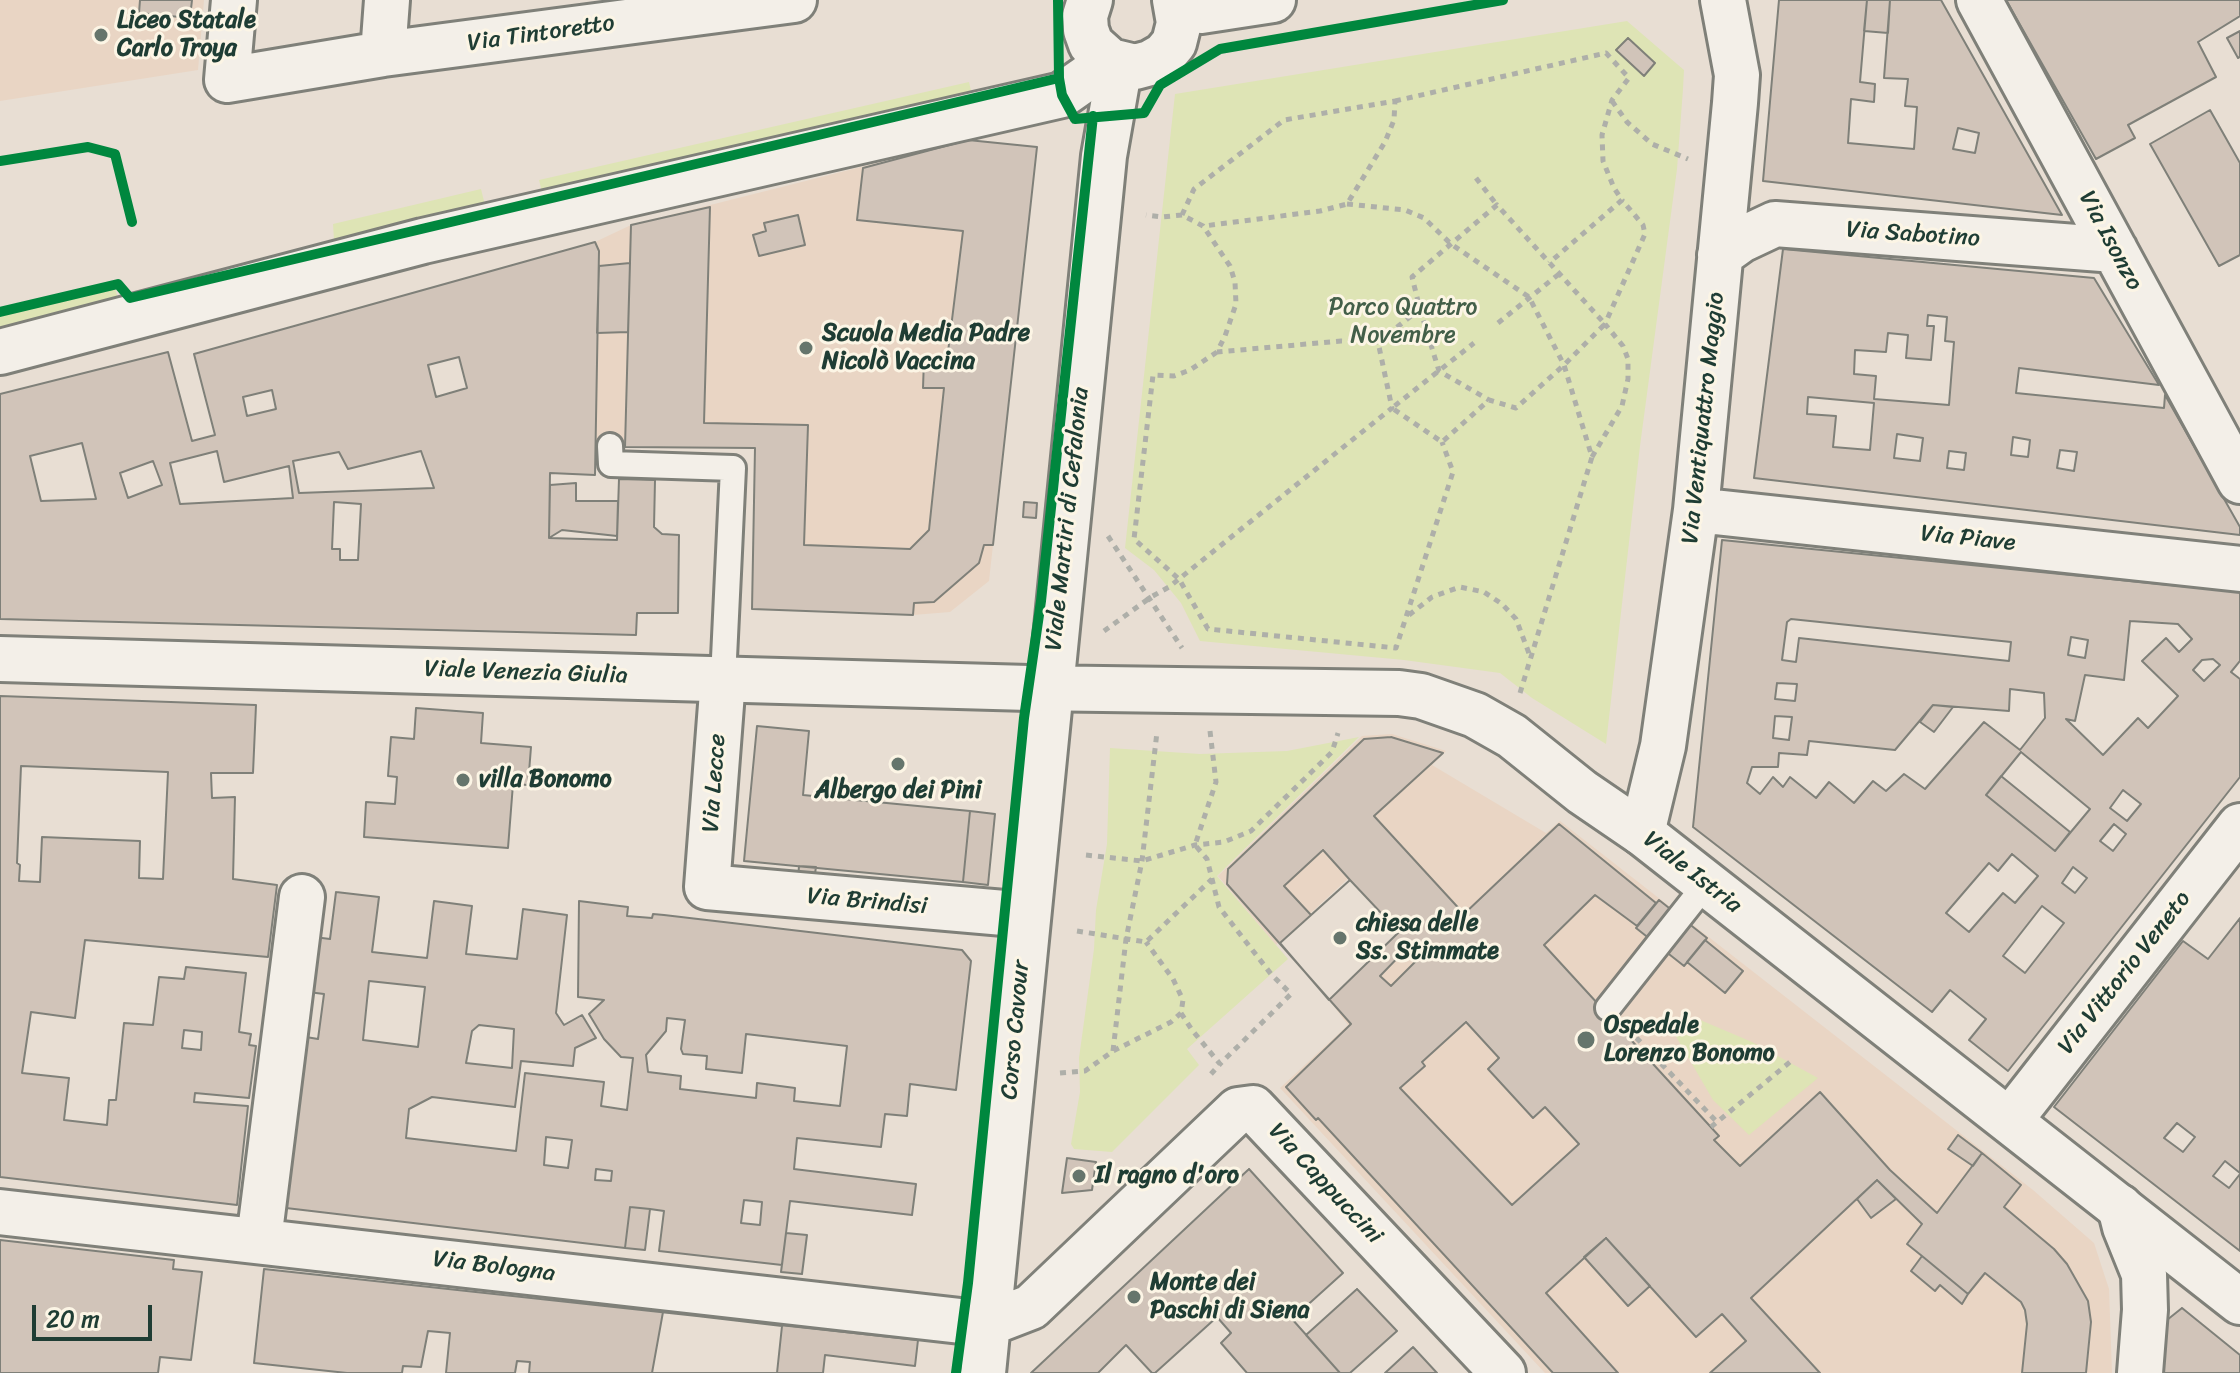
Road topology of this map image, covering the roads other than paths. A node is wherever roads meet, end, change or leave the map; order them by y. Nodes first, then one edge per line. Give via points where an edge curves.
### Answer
1 (234, 0) edge
2 (387, 0) edge
3 (794, 0) edge
4 (1090, 0) edge
5 (1273, 0) edge
6 (1723, 0) edge
7 (1979, 0) edge
8 (1182, 9) edge
9 (569, 15) edge
10 (383, 54) junction
11 (1110, 60) junction
12 (2115, 250) junction
13 (1720, 255) junction
14 (0, 352) edge
15 (610, 446) dead end
16 (2240, 481) edge
17 (1696, 510) junction
18 (2240, 569) edge
19 (0, 659) edge
20 (723, 679) junction
21 (1051, 688) junction
22 (2240, 826) edge
23 (1642, 833) junction
24 (707, 887) joint
25 (1701, 890) junction
26 (302, 897) dead end
27 (1027, 915) junction
28 (1608, 1008) road end
29 (2010, 1120) junction
30 (0, 1212) edge
31 (2122, 1217) junction
32 (259, 1240) junction
33 (2240, 1302) edge
34 (2240, 1320) edge
35 (987, 1324) junction
36 (983, 1373) edge
37 (1503, 1373) edge
38 (2140, 1373) edge

1 - 10 street, Via Tintoretto via 227,80
2 - 10 street
3 - 9 street, Via Tintoretto
4 - 11 street via 1086,30 1091,44
5 - 8 street
6 - 13 street, Via Ventiquattro Maggio via 1737,75
7 - 12 street, Via Isonzo
8 - 11 street via 1174,43 1164,55 1135,67
9 - 10 street, Via Tintoretto
11 - 14 street via 1062,95 423,241
11 - 21 street, Viale Martiri di Cefalonia
12 - 13 street, Via Sabotino via 1775,224
12 - 16 street, Via Isonzo
13 - 17 street, Via Ventiquattro Maggio
15 - 20 lane via 611,464 733,468
17 - 18 street, Via Piave
17 - 23 street, Via Ventiquattro Maggio via 1663,746
19 - 20 street, Viale Venezia Giulia
20 - 21 street, Viale Venezia Giulia
20 - 24 street, Via Lecce
21 - 23 street, Viale Istria via 1421,696 1503,731
21 - 27 street, Corso Cavour
22 - 29 street, Via Vittorio Veneto
23 - 25 street, Viale Istria
24 - 27 street, Via Brindisi
25 - 28 lane
25 - 29 street, Viale Istria
25 - 31 lane, Viale Istria
26 - 32 street
27 - 35 street, Corso Cavour
29 - 31 street, Viale Istria
30 - 32 street, Via Bologna
31 - 33 street, Viale Istria
31 - 34 lane, Viale Istria
31 - 38 street via 2144,1274
32 - 35 street, Via Bologna
35 - 36 street, Corso Cavour
35 - 37 street, Via Cappuccini via 1031,1307 1238,1110 1253,1108

